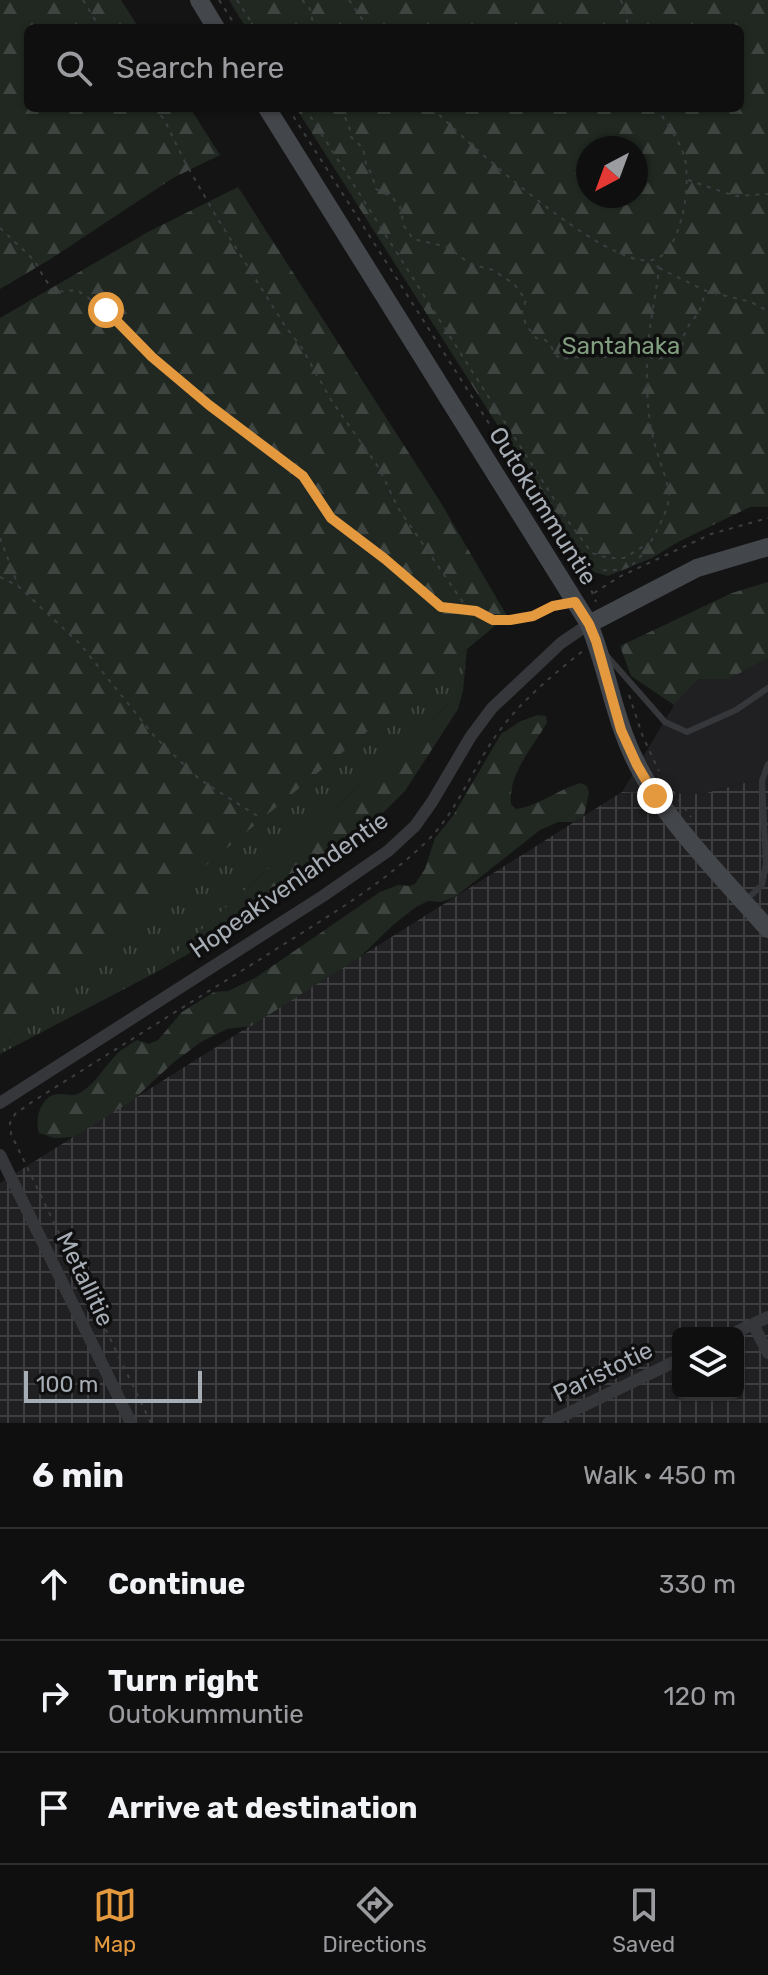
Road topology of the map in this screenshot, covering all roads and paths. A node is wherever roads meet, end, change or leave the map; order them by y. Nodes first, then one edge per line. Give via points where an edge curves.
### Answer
1 (83, 0) edge
2 (199, 0) edge
3 (219, 0) edge
4 (237, 0) edge
5 (302, 0) edge
6 (349, 0) edge
7 (621, 0) edge
8 (98, 24) edge
9 (214, 24) edge
10 (234, 24) edge
11 (252, 24) edge
12 (313, 24) edge
13 (365, 24) edge
14 (628, 24) edge
15 (158, 112) edge
16 (269, 112) edge
17 (291, 112) edge
18 (308, 112) edge
19 (343, 112) edge
20 (436, 112) edge
21 (659, 112) edge
22 (685, 179) junction
23 (768, 194) edge
24 (0, 228) edge
25 (651, 260) junction
26 (659, 268) junction
27 (706, 291) junction
28 (768, 311) edge
29 (647, 356) junction
30 (768, 518) edge
31 (0, 538) edge
32 (649, 543) junction
33 (768, 547) edge
34 (603, 570) dead end
35 (0, 577) edge
36 (18, 586) junction
37 (593, 594) junction
38 (575, 602) junction
39 (468, 610) junction
40 (595, 627) junction
41 (621, 673) junction
42 (768, 688) edge
43 (768, 764) edge
44 (259, 817) dead end
45 (698, 826) dead end
46 (744, 902) junction
47 (768, 929) edge
48 (0, 1103) edge
49 (0, 1155) edge
50 (768, 1317) edge
51 (753, 1324) junction
52 (744, 1328) edge
53 (768, 1353) edge
54 (672, 1363) edge
55 (131, 1423) edge
56 (151, 1423) edge
57 (548, 1423) edge

1 - 8 path
2 - 9 street
3 - 10 path
4 - 11 path
5 - 12 path
6 - 13 path
7 - 14 path
15 - 39 path via 216,216 379,468 398,508
16 - 38 street, Outokummuntie
17 - 37 path
18 - 32 path via 592,553 624,558
19 - 29 path via 351,137 363,148 376,189 400,207 413,239 448,247 470,264 493,270 514,284 526,300 526,325 561,359 590,352 603,358 619,349
20 - 25 path via 558,215 606,246
21 - 22 path via 685,157
22 - 23 path via 735,196
22 - 25 path via 677,234 667,253
24 - 39 path via 35,261 54,292 77,290 106,310 152,357 303,476 331,518 441,607
25 - 26 path
26 - 27 path
26 - 29 path
27 - 28 path
27 - 29 path via 677,356
29 - 32 path via 653,437 669,495
30 - 37 path via 711,534
31 - 36 path
32 - 34 path via 634,564
33 - 40 street, Hopeakivenlahdentie via 697,568
35 - 36 path
36 - 44 path via 80,644 155,737 199,779
37 - 40 path
38 - 39 path via 510,620
38 - 40 street, Outokummuntie
40 - 41 lane
40 - 46 street, Outokummuntie via 621,730 637,765 655,796
40 - 48 street, Hopeakivenlahdentie via 561,643 492,708 415,826 388,851
40 - 56 path via 509,719 450,815 399,866 15,1114 11,1134
41 - 42 lane via 665,722 687,732 736,710
41 - 45 path via 661,775
43 - 46 lane via 762,781 766,864 762,885
46 - 47 street, Outokummuntie
49 - 55 street, Metallitie
50 - 51 street
51 - 52 street
51 - 53 street
54 - 57 street, Paristotie

